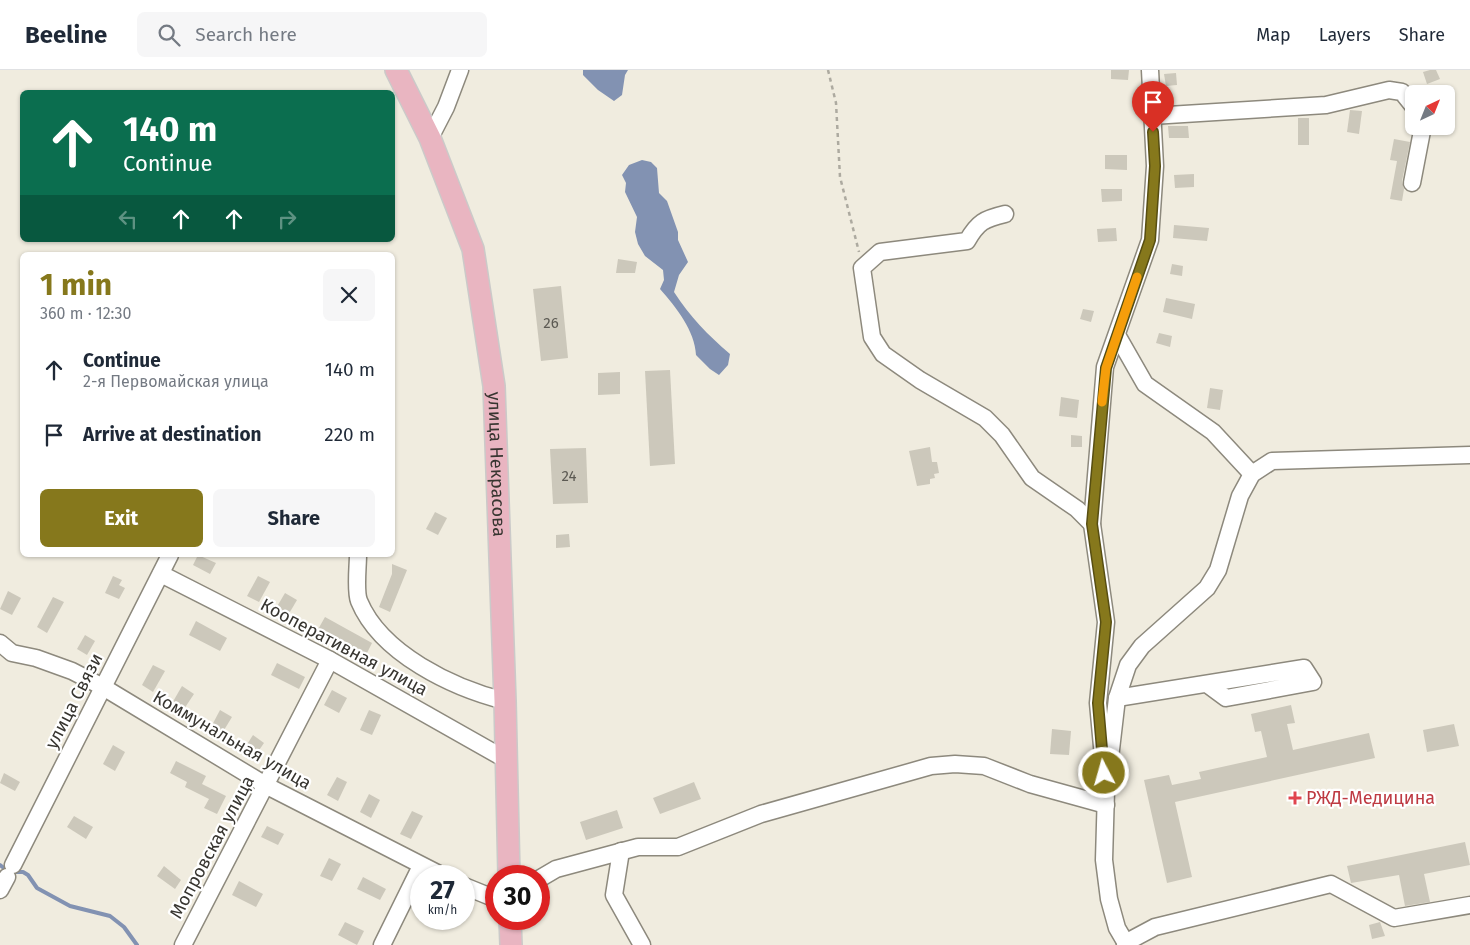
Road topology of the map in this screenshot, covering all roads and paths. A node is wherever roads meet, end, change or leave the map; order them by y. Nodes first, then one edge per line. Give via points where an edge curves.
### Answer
1 (396, 70) edge
2 (460, 70) edge
3 (828, 70) edge
4 (1150, 70) edge
5 (1405, 96) edge
6 (1152, 116) junction
7 (1421, 135) edge
8 (430, 138) junction
9 (1412, 184) dead end
10 (1005, 214) dead end
11 (862, 268) junction
12 (1117, 335) junction
13 (1470, 455) edge
14 (1252, 474) junction
15 (1092, 524) junction
16 (169, 557) edge
17 (358, 557) edge
18 (161, 574) junction
19 (0, 644) edge
20 (330, 660) junction
21 (1207, 684) junction
22 (103, 687) junction
23 (1117, 698) junction
24 (505, 701) junction
25 (505, 759) junction
26 (267, 786) junction
27 (1106, 798) junction
28 (622, 851) junction
29 (419, 865) edge
30 (508, 865) edge
31 (550, 873) edge
32 (7, 877) edge
33 (410, 888) edge
34 (1470, 905) edge
35 (510, 930) edge
36 (1126, 944) edge
37 (183, 945) edge
38 (382, 945) edge
39 (511, 945) edge
40 (642, 945) edge

1 - 8 main road, улица Некрасова
2 - 8 street
3 - 11 path via 836,103 840,177 857,236
4 - 6 street
5 - 6 street via 1390,90 1326,105
6 - 12 street via 1155,166 1150,240
7 - 9 street
8 - 24 main road, улица Некрасова via 472,249 494,386
10 - 11 street via 986,218 973,229 966,241 880,252
11 - 15 street via 872,337 883,354 985,418 1032,478 1077,508
12 - 14 street via 1145,384 1213,432
12 - 15 street via 1106,368
13 - 14 street via 1272,461
14 - 23 street via 1240,496 1218,570 1207,588 1142,646 1128,666
15 - 27 street via 1106,622 1098,703
16 - 18 street, улица Связи
17 - 24 street via 358,599 378,630 406,656 443,679
18 - 20 street, Кооперативная улица
18 - 22 street, улица Связи
19 - 22 street, Коммунальная улица via 12,652 72,671
20 - 25 street, Кооперативная улица
20 - 26 street, Мопровская улица
21 - 21 street via 1304,668 1313,682 1226,698
21 - 23 street
22 - 26 street, Коммунальная улица
22 - 32 street, улица Связи
23 - 27 street
24 - 25 main road, улица Некрасова
25 - 30 main road, улица Некрасова
26 - 29 street, Коммунальная улица
26 - 37 street, Мопровская улица
27 - 28 street via 1030,784 984,766 931,766 761,814 678,847 638,846
27 - 36 street via 1104,860 1109,899 1117,928
28 - 31 street
28 - 40 street via 614,895
33 - 38 street
34 - 36 street via 1394,918 1331,884 1155,927
35 - 39 main road

